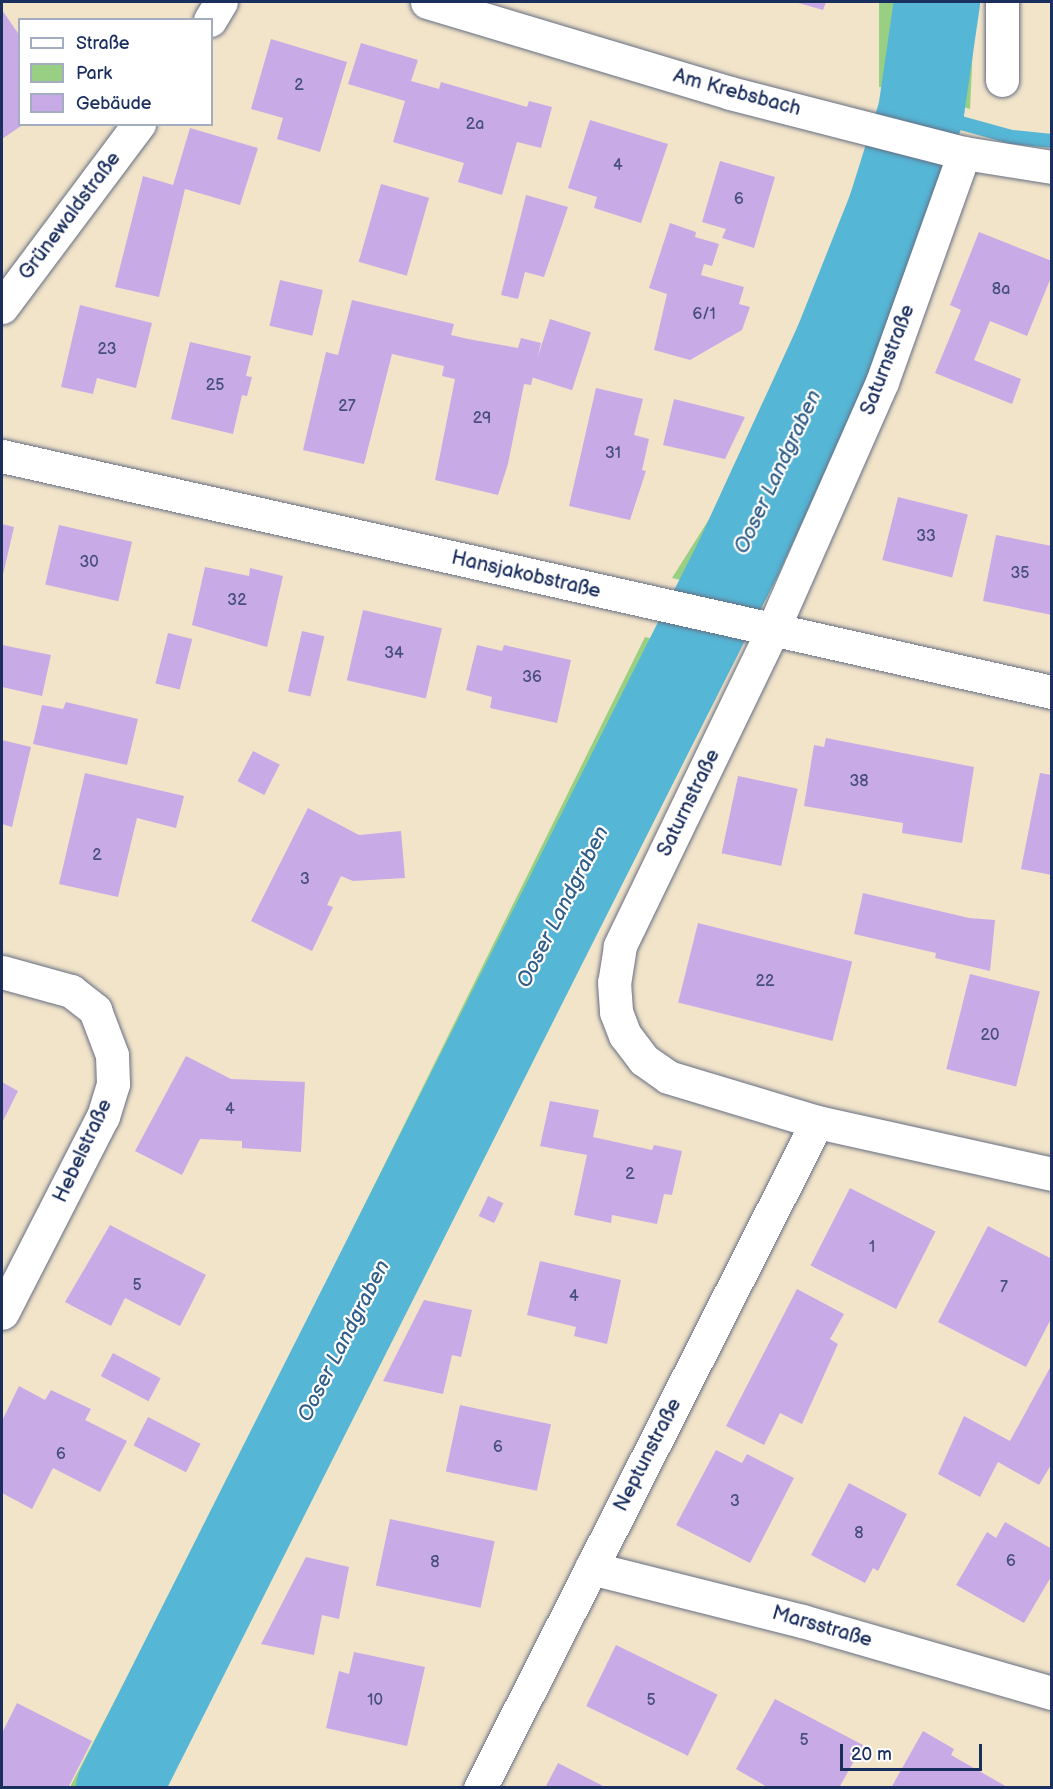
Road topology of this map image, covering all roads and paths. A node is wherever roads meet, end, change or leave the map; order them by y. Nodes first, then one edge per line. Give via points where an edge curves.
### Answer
1 (221, 2) edge
2 (427, 2) edge
3 (1002, 2) edge
4 (211, 18) edge
5 (1002, 80) dead end
6 (138, 126) edge
7 (964, 153) junction
8 (1052, 167) edge
9 (2, 307) edge
10 (2, 456) edge
11 (762, 628) junction
12 (1052, 692) edge
13 (2, 972) edge
14 (817, 1122) junction
15 (1052, 1174) edge
16 (2, 1313) edge
17 (591, 1568) junction
18 (1052, 1693) edge
19 (480, 1788) edge

1 - 4 street
2 - 7 street, Am Krebsbach via 730,93
3 - 5 street
6 - 9 street, Grünewaldstraße
7 - 8 street, Am Krebsbach
7 - 11 street, Saturnstraße via 882,382
10 - 11 street, Hansjakobstraße
11 - 12 street, Hansjakobstraße
11 - 14 street, Saturnstraße via 620,946 614,982 616,1012 644,1060 668,1077
13 - 16 street, Hebelstraße via 71,991 95,1010 112,1055 113,1084 103,1116
14 - 15 street, Saturnstraße
14 - 17 street, Neptunstraße
17 - 18 street, Marsstraße via 802,1621
17 - 19 street, Neptunstraße

